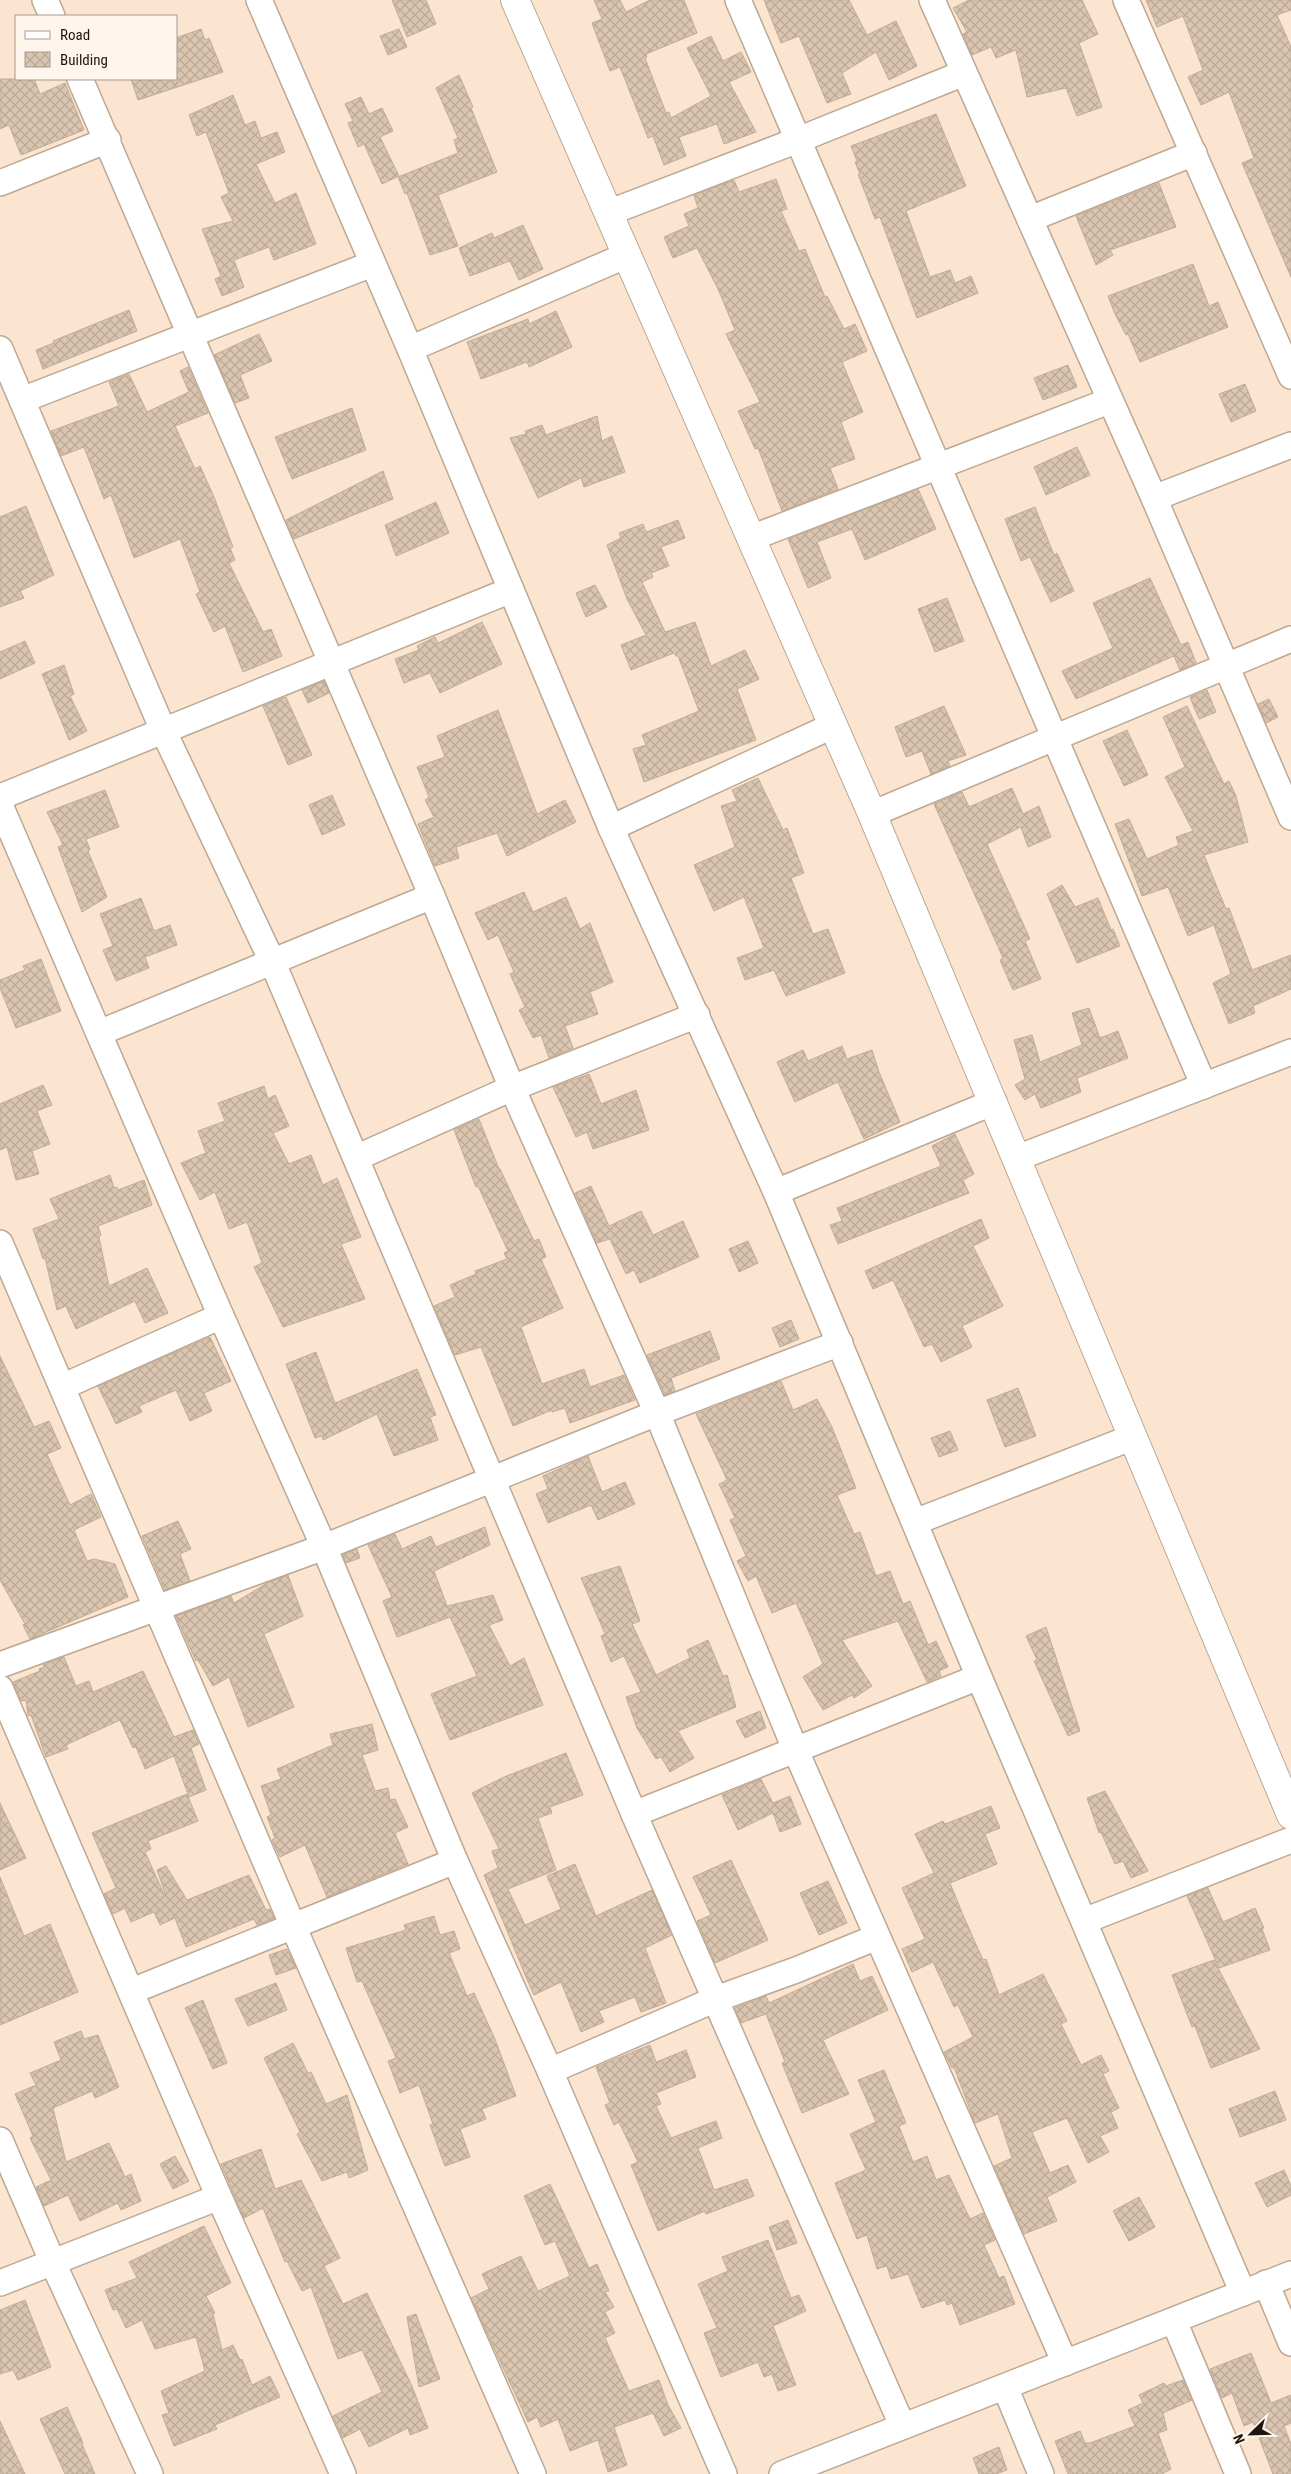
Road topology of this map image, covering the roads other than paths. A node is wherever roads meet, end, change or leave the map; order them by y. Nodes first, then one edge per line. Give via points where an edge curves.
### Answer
1 (45, 0) edge
2 (259, 0) edge
3 (515, 0) edge
4 (738, 0) edge
5 (932, 0) edge
6 (1134, 2) edge
7 (52, 15) edge
8 (964, 73) junction
9 (80, 80) edge
10 (108, 140) junction
11 (798, 140) junction
12 (1194, 153) junction
13 (0, 183) edge
14 (608, 213) junction
15 (1030, 219) junction
16 (627, 255) junction
17 (372, 264) junction
18 (190, 336) junction
19 (0, 349) edge
20 (410, 349) junction
21 (1291, 376) edge
22 (22, 400) junction
23 (1109, 402) junction
24 (1291, 445) edge
25 (939, 467) junction
26 (1154, 498) junction
27 (751, 538) junction
28 (511, 590) junction
29 (1291, 639) edge
30 (331, 661) junction
31 (1225, 666) junction
32 (832, 726) junction
33 (163, 730) junction
34 (1053, 737) junction
35 (0, 797) edge
36 (0, 805) edge
37 (872, 814) junction
38 (1291, 817) edge
39 (611, 828) junction
40 (432, 896) junction
41 (272, 961) junction
42 (698, 1015) junction
43 (99, 1033) junction
44 (1291, 1052) edge
45 (1204, 1086) junction
46 (512, 1088) junction
47 (994, 1102) junction
48 (356, 1158) junction
49 (1017, 1158) junction
50 (776, 1192) junction
51 (0, 1243) edge
52 (221, 1316) junction
53 (840, 1343) junction
54 (62, 1387) junction
55 (658, 1412) junction
56 (1133, 1437) junction
57 (493, 1479) junction
58 (915, 1522) junction
59 (324, 1547) junction
60 (158, 1608) junction
61 (0, 1665) edge
62 (979, 1677) junction
63 (0, 1688) edge
64 (795, 1749) junction
65 (634, 1814) junction
66 (1291, 1815) edge
67 (1291, 1840) edge
68 (455, 1861) junction
69 (1084, 1921) junction
70 (292, 1926) junction
71 (877, 1937) junction
72 (132, 1991) junction
73 (716, 1999) junction
74 (550, 2071) junction
75 (0, 2140) edge
76 (219, 2197) junction
77 (53, 2263) junction
78 (1291, 2274) edge
79 (0, 2283) edge
80 (1266, 2283) junction
81 (1243, 2293) junction
82 (1174, 2321) junction
83 (1291, 2342) edge
84 (1065, 2363) junction
85 (1005, 2387) junction
86 (902, 2425) junction
87 (831, 2465) edge
88 (150, 2474) edge
89 (343, 2474) edge
90 (533, 2474) edge
91 (724, 2474) edge
92 (782, 2474) edge
93 (1041, 2474) edge
94 (1238, 2474) edge

1 - 7 street
2 - 17 street
3 - 14 street
4 - 11 street
5 - 8 street
6 - 12 street
8 - 11 street
8 - 15 street
9 - 10 street
10 - 13 street
10 - 18 street
11 - 14 street
11 - 25 street
12 - 15 street
12 - 21 street
14 - 16 street
15 - 23 street
16 - 20 street
16 - 27 street
17 - 18 street
17 - 20 street
18 - 22 street
18 - 30 street
19 - 22 street
20 - 28 street
22 - 33 street
23 - 25 street
23 - 26 street
24 - 26 street
25 - 27 street
25 - 34 street
26 - 31 street
27 - 32 street
28 - 30 street
28 - 39 street
29 - 31 street
30 - 33 street
30 - 40 street
31 - 34 street
31 - 38 street
32 - 37 street
32 - 39 street
33 - 35 street
33 - 41 street
34 - 37 street
34 - 45 street
36 - 43 street
37 - 47 street
39 - 42 street
40 - 41 street
40 - 46 street
41 - 43 street
41 - 48 street
42 - 46 street
42 - 50 street
43 - 52 street
44 - 45 street
45 - 49 street
46 - 48 street
46 - 55 street
47 - 49 street
47 - 50 street
48 - 57 street
49 - 56 street
50 - 53 street
51 - 54 street
52 - 54 street
52 - 59 street
53 - 55 street
53 - 58 street
54 - 60 street
55 - 57 street
55 - 64 street
56 - 58 street
56 - 66 street
57 - 59 street
57 - 65 street
58 - 62 street
59 - 60 street
59 - 68 street
60 - 61 street
60 - 70 street
62 - 64 street
62 - 69 street
63 - 72 street
64 - 65 street
64 - 71 street
65 - 73 street
67 - 69 street
68 - 70 street
68 - 74 street
69 - 81 street
70 - 72 street
70 - 90 street
71 - 73 street
71 - 84 street
72 - 76 street
73 - 74 street
73 - 86 street
74 - 91 street
75 - 77 street
76 - 77 street
76 - 89 street
77 - 79 street
77 - 88 street
78 - 80 street
80 - 81 street
80 - 83 street
81 - 82 street
82 - 84 street
82 - 94 street
84 - 85 street
85 - 86 street
85 - 93 street
86 - 87 street
87 - 92 street

